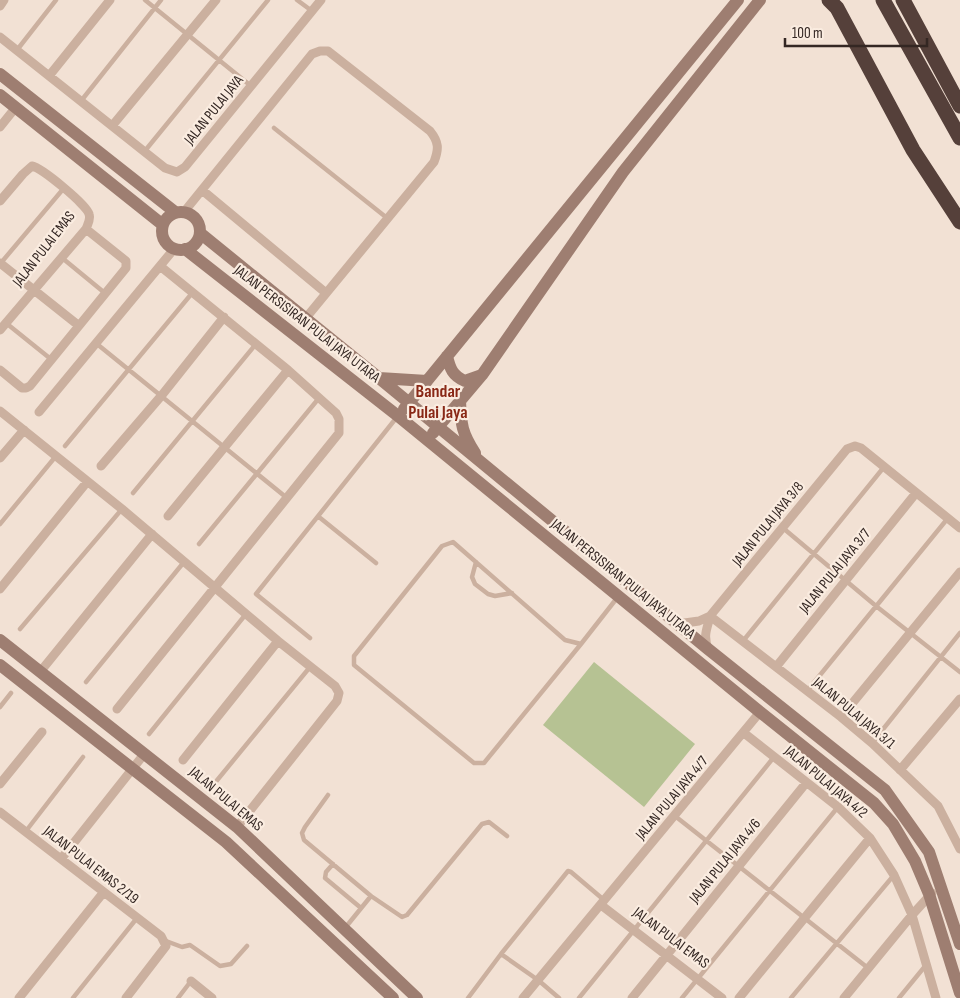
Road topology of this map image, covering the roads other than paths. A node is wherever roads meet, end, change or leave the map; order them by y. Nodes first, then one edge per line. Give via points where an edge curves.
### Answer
1 (4, 0) edge
2 (56, 0) edge
3 (110, 0) edge
4 (145, 0) edge
5 (161, 0) edge
6 (216, 0) edge
7 (268, 0) edge
8 (297, 0) edge
9 (321, 0) edge
10 (738, 0) edge
11 (760, 0) edge
12 (829, 0) edge
13 (883, 0) edge
14 (903, 0) edge
15 (0, 6) edge
16 (154, 8) junction
17 (312, 11) junction
18 (188, 34) junction
19 (0, 37) edge
20 (17, 50) junction
21 (219, 60) junction
22 (0, 74) edge
23 (49, 76) junction
24 (251, 86) junction
25 (0, 95) edge
26 (81, 101) junction
27 (960, 106) edge
28 (16, 107) junction
29 (112, 126) junction
30 (0, 127) edge
31 (274, 128) dead end
32 (960, 138) edge
33 (144, 152) junction
34 (64, 188) junction
35 (202, 190) junction
36 (0, 201) edge
37 (180, 212) junction
38 (387, 218) junction
39 (960, 222) edge
40 (163, 225) junction
41 (86, 228) junction
42 (200, 233) junction
43 (179, 249) junction
44 (61, 257) junction
45 (0, 264) edge
46 (160, 266) junction
47 (33, 290) junction
48 (193, 292) junction
49 (326, 293) junction
50 (106, 294) junction
51 (224, 317) junction
52 (305, 319) junction
53 (78, 325) junction
54 (3, 326) edge
55 (97, 344) junction
56 (256, 344) junction
57 (447, 356) junction
58 (52, 360) junction
59 (129, 369) junction
60 (0, 370) edge
61 (288, 370) junction
62 (482, 376) junction
63 (379, 378) junction
64 (427, 381) junction
65 (162, 395) junction
66 (319, 398) junction
67 (460, 401) junction
68 (409, 403) junction
69 (0, 411) edge
70 (39, 412) dead end
71 (398, 416) junction
72 (193, 421) junction
73 (438, 426) junction
74 (24, 430) junction
75 (426, 440) junction
76 (65, 446) dead end
77 (225, 446) junction
78 (56, 456) junction
79 (0, 458) edge
80 (482, 463) junction
81 (101, 466) dead end
82 (884, 467) junction
83 (257, 473) junction
84 (87, 482) junction
85 (133, 493) dead end
86 (916, 493) junction
87 (287, 498) junction
88 (122, 509) junction
89 (168, 516) dead end
90 (319, 517) junction
91 (948, 518) junction
92 (0, 524) edge
93 (783, 528) junction
94 (960, 528) edge
95 (152, 534) junction
96 (199, 544) dead end
97 (813, 553) junction
98 (184, 562) junction
99 (476, 562) junction
100 (376, 563) dead end
101 (960, 572) edge
102 (845, 580) junction
103 (215, 588) junction
104 (0, 589) edge
105 (512, 593) junction
106 (619, 597) junction
107 (876, 606) junction
108 (246, 614) junction
109 (710, 616) junction
110 (677, 624) junction
111 (20, 629) dead end
112 (911, 633) junction
113 (960, 633) edge
114 (310, 638) dead end
115 (0, 640) edge
116 (743, 641) junction
117 (278, 642) junction
118 (581, 644) junction
119 (708, 649) junction
120 (941, 657) junction
121 (0, 665) edge
122 (310, 667) junction
123 (776, 667) junction
124 (40, 672) junction
125 (960, 672) edge
126 (86, 682) dead end
127 (807, 691) junction
128 (11, 693) dead end
129 (960, 699) edge
130 (0, 707) edge
131 (117, 709) dead end
132 (760, 712) junction
133 (842, 717) junction
134 (42, 732) dead end
135 (744, 733) junction
136 (149, 734) dead end
137 (872, 743) junction
138 (145, 753) junction
139 (774, 756) junction
140 (83, 757) dead end
141 (182, 760) dead end
142 (132, 769) junction
143 (900, 770) junction
144 (806, 783) junction
145 (0, 784) edge
146 (214, 784) dead end
147 (328, 795) dead end
148 (838, 807) junction
149 (0, 812) edge
150 (675, 816) junction
151 (237, 827) junction
152 (26, 831) junction
153 (507, 836) dead end
154 (870, 838) junction
155 (706, 840) junction
156 (960, 849) edge
157 (61, 859) junction
158 (333, 864) junction
159 (740, 865) junction
160 (894, 875) junction
161 (941, 888) junction
162 (771, 890) junction
163 (103, 892) junction
164 (929, 894) junction
165 (372, 896) junction
166 (603, 902) junction
167 (361, 908) junction
168 (912, 915) junction
169 (137, 918) junction
170 (806, 918) junction
171 (344, 930) junction
172 (633, 930) junction
173 (164, 941) junction
174 (836, 943) junction
175 (960, 944) edge
176 (247, 946) dead end
177 (501, 954) junction
178 (666, 955) junction
179 (926, 965) junction
180 (869, 968) junction
181 (697, 978) junction
182 (538, 980) junction
183 (191, 981) joint
184 (960, 993) edge
185 (19, 998) edge
186 (73, 998) edge
187 (126, 998) edge
188 (178, 998) edge
189 (212, 998) edge
190 (393, 998) edge
191 (417, 998) edge
192 (468, 998) edge
193 (523, 998) edge
194 (559, 998) edge
195 (579, 998) edge
196 (632, 998) edge
197 (682, 998) edge
198 (722, 998) edge
199 (739, 998) edge
200 (791, 998) edge
201 (844, 998) edge
202 (899, 998) edge
203 (936, 998) edge

1 - 15 street
2 - 20 lane
3 - 23 street
4 - 16 lane
5 - 16 lane
6 - 18 street
7 - 21 lane
8 - 17 lane
9 - 17 street, JALAN PULAI JAYA
10 - 57 main road
11 - 62 main road via 623,172
12 - 39 highway via 837,8 913,150
13 - 32 highway
14 - 27 highway
16 - 18 lane
16 - 26 lane
17 - 24 street, JALAN PULAI JAYA
18 - 21 lane
18 - 29 street
19 - 20 street, JALAN PULAI JAYA
20 - 23 street, JALAN PULAI JAYA
21 - 24 lane
21 - 33 lane
22 - 37 main road
23 - 26 street, JALAN PULAI JAYA
24 - 33 street, JALAN PULAI JAYA via 182,170 173,172
25 - 28 main road
26 - 29 street, JALAN PULAI JAYA
28 - 30 street
28 - 40 main road
29 - 33 street, JALAN PULAI JAYA
31 - 38 lane
34 - 36 street, JALAN PULAI EMAS via 32,166
34 - 41 street, JALAN PULAI EMAS via 87,209 90,220
34 - 45 lane
35 - 37 street
35 - 38 street via 312,54 328,51 437,139 434,162
35 - 49 street
37 - 40 main road via 169,216
37 - 42 main road via 195,218
38 - 49 street
40 - 43 main road via 164,239
41 - 44 street, JALAN PULAI EMAS
41 - 50 street via 126,261 126,268
42 - 43 main road via 195,244
42 - 52 main road, JALAN PERSISIRAN PULAI JAYA UTARA
43 - 46 street
43 - 71 main road, JALAN PERSISIRAN PULAI JAYA UTARA
44 - 47 street, JALAN PULAI EMAS
44 - 50 lane
45 - 47 street
46 - 48 street
46 - 55 street
47 - 53 street
47 - 54 street, JALAN PULAI EMAS
48 - 51 street
48 - 59 lane
49 - 52 street
50 - 53 street
51 - 56 street
51 - 65 street
52 - 63 main road, JALAN PERSISIRAN PULAI JAYA UTARA
53 - 58 street
54 - 58 lane
55 - 59 lane
55 - 70 street
56 - 61 street
56 - 72 lane
57 - 62 main road via 455,377 465,381
57 - 64 main road
58 - 60 street via 26,388
59 - 65 lane
59 - 76 lane
61 - 66 street
61 - 77 street
62 - 67 main road
63 - 64 main road
63 - 68 main road, JALAN PERSISIRAN PULAI JAYA UTARA
64 - 68 main road
65 - 72 lane
65 - 81 street
66 - 83 lane
66 - 87 street via 336,413 339,433
67 - 73 main road
67 - 80 main road via 461,427
68 - 71 main road
68 - 73 main road, JALAN PERSISIRAN PULAI JAYA UTARA
69 - 74 street
71 - 75 main road, JALAN PERSISIRAN PULAI JAYA UTARA
71 - 90 lane
72 - 77 lane
72 - 85 lane
73 - 75 main road
73 - 80 main road, JALAN PERSISIRAN PULAI JAYA UTARA
74 - 78 street
74 - 79 street
75 - 106 main road, JALAN PERSISIRAN PULAI JAYA UTARA
77 - 83 lane
77 - 89 street
78 - 84 street
78 - 92 lane
80 - 110 main road, JALAN PERSISIRAN PULAI JAYA UTARA
82 - 86 street
82 - 93 street, JALAN PULAI JAYA 3/8 via 860,448 848,449
82 - 97 lane
83 - 87 lane
83 - 96 lane
84 - 88 street
84 - 104 street
86 - 91 street
86 - 102 street, JALAN PULAI JAYA 3/7
87 - 103 street
88 - 95 street
88 - 111 lane
90 - 100 lane
90 - 114 lane via 256,594
91 - 94 street
91 - 107 lane
93 - 97 lane
93 - 109 street, JALAN PULAI JAYA 3/8
95 - 98 street
95 - 124 street
97 - 102 lane
97 - 116 lane
98 - 103 street
98 - 126 lane
99 - 105 lane
99 - 105 lane via 472,577 475,584 495,596
99 - 118 lane via 453,542 442,546 354,656 354,665 474,763 484,763
101 - 112 street
102 - 107 lane
102 - 123 street, JALAN PULAI JAYA 3/7
103 - 108 street
103 - 131 street
105 - 118 lane via 565,640
106 - 118 lane
106 - 132 main road, JALAN PERSISIRAN PULAI JAYA UTARA
107 - 112 lane
107 - 127 lane
108 - 117 street
108 - 136 lane
109 - 110 street
109 - 116 street, JALAN PULAI JAYA 3/1
109 - 119 street via 704,634
110 - 119 main road, JALAN PERSISIRAN PULAI JAYA UTARA
112 - 120 lane
112 - 133 street
113 - 120 lane
115 - 124 main road, JALAN PULAI EMAS
116 - 123 street, JALAN PULAI JAYA 3/1
117 - 122 street
117 - 141 street
119 - 161 main road, JALAN PERSISIRAN PULAI JAYA UTARA via 885,790 929,852
120 - 125 lane
120 - 137 lane
121 - 142 main road
122 - 146 lane
122 - 151 street via 335,686 339,692 337,701
123 - 127 street, JALAN PULAI JAYA 3/1
124 - 138 main road, JALAN PULAI EMAS
127 - 133 street, JALAN PULAI JAYA 3/1
128 - 130 lane
129 - 143 street
132 - 135 street, JALAN PULAI JAYA 4/7
132 - 164 main road, JALAN PERSISIRAN PULAI JAYA UTARA via 874,803 892,824
133 - 137 street, JALAN PULAI JAYA 3/1
134 - 145 street
135 - 139 street, JALAN PULAI JAYA 4/2
135 - 150 street, JALAN PULAI JAYA 4/7
137 - 143 street, JALAN PULAI JAYA 3/1
138 - 142 street
138 - 151 main road, JALAN PULAI EMAS
139 - 144 street, JALAN PULAI JAYA 4/2
139 - 155 lane
140 - 152 lane
142 - 157 street
142 - 190 main road via 226,842
143 - 156 street, JALAN PULAI JAYA 3/1 via 938,806
144 - 148 street, JALAN PULAI JAYA 4/2
144 - 159 street, JALAN PULAI JAYA 4/6
147 - 158 lane via 302,833 304,840
148 - 154 street, JALAN PULAI JAYA 4/2
148 - 162 lane
149 - 152 street, JALAN PULAI EMAS 2/19
150 - 155 lane
150 - 166 street, JALAN PULAI JAYA 4/7
151 - 171 main road, JALAN PULAI EMAS
152 - 157 street, JALAN PULAI EMAS 2/19
153 - 165 lane via 490,822 482,824 402,917
154 - 160 street, JALAN PULAI JAYA 4/2
154 - 170 street
155 - 159 lane
155 - 172 lane
157 - 163 street, JALAN PULAI EMAS 2/19
158 - 165 lane
158 - 167 lane via 325,878
159 - 162 lane
159 - 178 street, JALAN PULAI JAYA 4/6
160 - 168 street, JALAN PULAI JAYA 4/2
160 - 174 lane
161 - 164 street
161 - 175 main road, JALAN PERSISIRAN PULAI JAYA UTARA
162 - 170 lane
162 - 181 lane
163 - 169 street, JALAN PULAI EMAS 2/19
163 - 185 street
164 - 168 street
164 - 184 main road, JALAN PERSISIRAN PULAI JAYA UTARA
165 - 167 lane
166 - 172 street, JALAN PULAI EMAS
166 - 177 lane via 568,871
166 - 182 street, JALAN PULAI JAYA 4/7
167 - 171 lane
168 - 179 street, JALAN PULAI JAYA 4/2
168 - 180 street
169 - 173 street, JALAN PULAI EMAS 2/19
169 - 186 lane
170 - 174 lane
170 - 199 street
171 - 191 main road, JALAN PULAI EMAS
172 - 178 street, JALAN PULAI EMAS
172 - 195 lane
173 - 176 lane via 182,947 190,945 220,966 231,964
173 - 187 street via 166,946
174 - 180 lane
174 - 200 lane
177 - 182 lane
177 - 192 lane
178 - 181 street, JALAN PULAI EMAS
178 - 196 street, JALAN PULAI JAYA 4/6
179 - 202 lane
179 - 203 street, JALAN PULAI JAYA 4/2
180 - 201 street
181 - 197 lane
181 - 198 street, JALAN PULAI EMAS
182 - 193 street, JALAN PULAI JAYA 4/7
182 - 194 lane
183 - 188 lane
183 - 189 street

